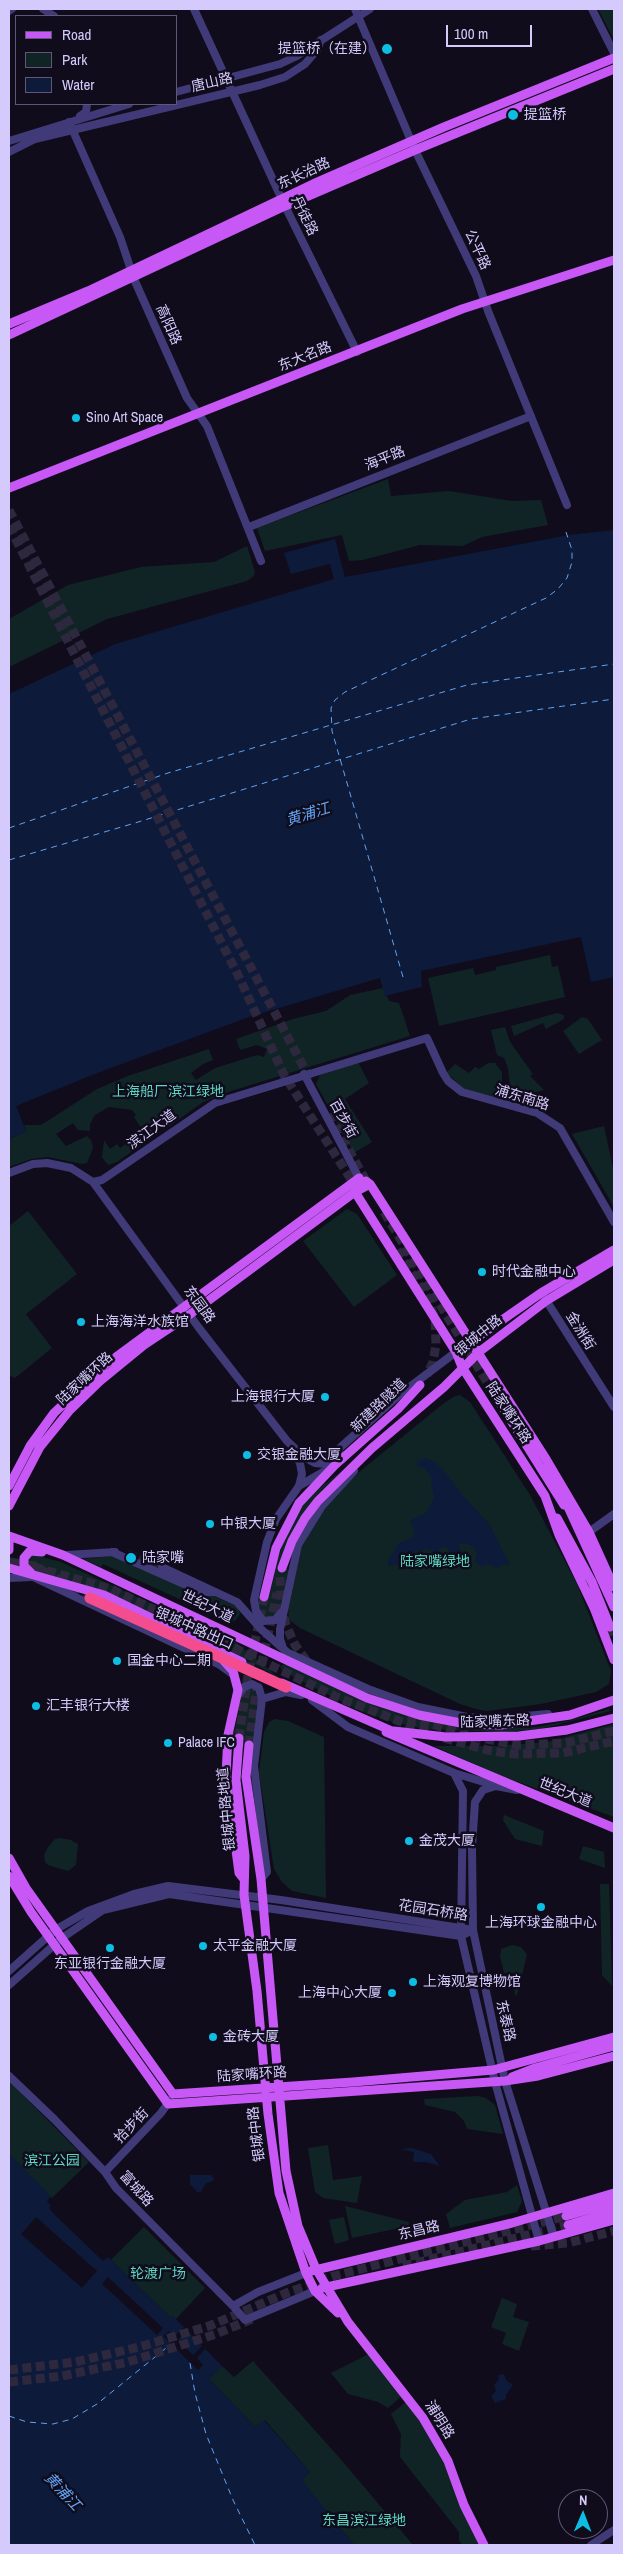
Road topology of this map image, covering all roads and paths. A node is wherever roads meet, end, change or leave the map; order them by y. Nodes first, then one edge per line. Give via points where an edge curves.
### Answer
1 (12, 9) edge
2 (194, 9) edge
3 (370, 9) edge
4 (592, 9) edge
5 (9, 11) edge
6 (356, 12) edge
7 (321, 40) junction
8 (614, 52) edge
9 (614, 58) edge
10 (614, 69) edge
11 (228, 78) junction
12 (234, 90) junction
13 (178, 91) edge
14 (178, 102) edge
15 (87, 105) edge
16 (126, 105) edge
17 (166, 105) edge
18 (70, 126) junction
19 (9, 141) edge
20 (413, 146) junction
21 (9, 152) edge
22 (284, 203) junction
23 (614, 260) edge
24 (133, 274) junction
25 (485, 301) junction
26 (9, 324) edge
27 (9, 335) edge
28 (357, 352) junction
29 (199, 414) junction
30 (531, 416) junction
31 (9, 488) edge
32 (567, 505) dead end
33 (249, 527) junction
34 (261, 561) dead end
35 (428, 1038) joint
36 (304, 1074) junction
37 (9, 1173) edge
38 (359, 1178) junction
39 (93, 1182) junction
40 (370, 1184) junction
41 (355, 1192) junction
42 (614, 1222) edge
43 (614, 1250) edge
44 (614, 1260) edge
45 (544, 1297) junction
46 (184, 1307) junction
47 (190, 1315) junction
48 (470, 1342) junction
49 (456, 1352) junction
50 (479, 1352) junction
51 (462, 1367) junction
52 (420, 1385) tunnel mouth
53 (490, 1387) tunnel mouth
54 (614, 1407) edge
55 (287, 1441) junction
56 (357, 1447) junction
57 (372, 1448) junction
58 (546, 1459) junction
59 (335, 1465) junction
60 (9, 1486) edge
61 (299, 1486) junction
62 (545, 1496) junction
63 (562, 1502) junction
64 (9, 1506) edge
65 (614, 1514) edge
66 (572, 1518) junction
67 (589, 1532) junction
68 (9, 1536) edge
69 (9, 1541) edge
70 (9, 1550) edge
71 (112, 1552) junction
72 (60, 1554) junction
73 (128, 1554) tunnel mouth
74 (162, 1567) tunnel mouth
75 (9, 1568) edge
76 (282, 1568) tunnel mouth
77 (36, 1576) junction
78 (9, 1578) edge
79 (614, 1587) edge
80 (218, 1592) junction
81 (264, 1597) tunnel mouth
82 (90, 1598) tunnel mouth
83 (284, 1608) junction
84 (614, 1608) edge
85 (612, 1626) edge
86 (288, 1653) junction
87 (220, 1658) junction
88 (614, 1660) edge
89 (237, 1683) junction
90 (286, 1686) joint
91 (237, 1696) junction
92 (262, 1699) junction
93 (614, 1700) edge
94 (318, 1703) junction
95 (393, 1707) joint
96 (570, 1715) junction
97 (614, 1718) edge
98 (376, 1728) junction
99 (392, 1731) junction
100 (239, 1738) tunnel mouth
101 (249, 1745) tunnel mouth
102 (454, 1773) junction
103 (497, 1786) junction
104 (526, 1792) junction
105 (614, 1828) edge
106 (9, 1858) edge
107 (9, 1876) edge
108 (244, 1878) junction
109 (261, 1879) junction
110 (244, 1895) junction
111 (262, 1897) junction
112 (245, 1905) junction
113 (263, 1908) junction
114 (473, 1930) junction
115 (460, 1931) junction
116 (52, 1932) junction
117 (59, 1941) junction
118 (9, 1971) edge
119 (9, 1985) edge
120 (614, 2037) edge
121 (614, 2046) edge
122 (614, 2056) edge
123 (503, 2068) junction
124 (493, 2070) junction
125 (9, 2076) edge
126 (506, 2081) junction
127 (495, 2082) junction
128 (266, 2088) junction
129 (280, 2088) junction
130 (173, 2094) junction
131 (281, 2098) junction
132 (267, 2099) junction
133 (168, 2104) junction
134 (104, 2172) junction
135 (614, 2193) edge
136 (614, 2202) edge
137 (614, 2211) edge
138 (544, 2214) junction
139 (533, 2217) junction
140 (614, 2220) edge
141 (554, 2237) junction
142 (539, 2240) junction
143 (316, 2270) junction
144 (306, 2273) junction
145 (326, 2287) junction
146 (315, 2290) junction
147 (233, 2306) junction
148 (348, 2322) junction
149 (614, 2530) edge
150 (484, 2545) edge
151 (591, 2545) edge

1 - 5 street
2 - 11 street, 丹徒路
3 - 6 street, 唐山路
4 - 8 street
6 - 7 street, 唐山路
6 - 20 street, 公平路
7 - 11 street, 唐山路 via 280,64
7 - 12 street, 唐山路 via 305,64 285,78
9 - 20 main road, 东长治路
10 - 20 main road, 东长治路
11 - 12 street, 丹徒路
11 - 13 street, 唐山路
12 - 14 street, 唐山路
12 - 22 street, 丹徒路
15 - 18 street via 86,112
16 - 18 street, 唐山路
17 - 18 street, 唐山路
18 - 19 street, 唐山路
18 - 21 street, 唐山路
18 - 24 street, 高阳路
20 - 22 main road, 东长治路
20 - 25 street, 公平路
22 - 24 main road, 东长治路
22 - 28 street, 丹徒路
23 - 25 main road, 东大名路
24 - 26 main road, 东长治路
24 - 27 main road, 东长治路
24 - 29 street, 高阳路 via 187,398
25 - 28 main road, 东大名路
25 - 30 street, 公平路
28 - 29 main road, 东大名路
29 - 31 main road, 东大名路
29 - 33 street, 高阳路 via 208,426
30 - 32 street, 公平路
30 - 33 street, 海平路
33 - 34 street, 高阳路
35 - 36 street, 滨江大道
35 - 42 street, 浦东南路 via 448,1081 462,1092 537,1114 560,1128
36 - 38 street, 百步街
36 - 39 street, 滨江大道 via 216,1102 111,1175
37 - 39 street via 33,1164 47,1163 71,1168
38 - 40 main road, 陆家嘴环路
38 - 41 main road
38 - 46 main road, 陆家嘴环路
39 - 46 street, 东园路
40 - 41 main road, 陆家嘴环路
40 - 48 main road, 陆家嘴环路
41 - 47 main road, 陆家嘴环路
41 - 49 main road, 陆家嘴环路
43 - 45 main road, 银城中路
44 - 45 main road, 银城中路
45 - 48 main road, 银城中路
45 - 50 main road, 银城中路
45 - 54 street, 金洲街
46 - 47 street, 东园路
46 - 60 main road, 陆家嘴环路 via 105,1365 54,1413 30,1446
47 - 55 street, 东园路
47 - 64 main road, 陆家嘴环路 via 118,1366 70,1410 29,1464
48 - 49 main road, 银城中路
48 - 50 main road, 陆家嘴环路
49 - 51 main road, 陆家嘴环路
49 - 55 street via 399,1395 333,1454 313,1458
50 - 51 main road, 银城中路
50 - 58 main road, 陆家嘴环路
51 - 57 main road, 银城中路 via 444,1387
51 - 62 main road, 陆家嘴环路
52 - 56 main road, 新建路隧道
53 - 63 main road
55 - 56 street via 304,1457 320,1464 331,1462
55 - 61 street via 300,1463
56 - 59 main road
57 - 76 main road via 304,1518
57 - 83 street via 309,1525 298,1545
58 - 66 main road, 陆家嘴环路
58 - 67 main road, 陆家嘴环路
59 - 61 street
59 - 81 main road via 304,1496 290,1516 276,1548
61 - 83 street via 276,1519 267,1542 254,1600 258,1616 267,1622 278,1619
62 - 85 main road
62 - 88 main road, 陆家嘴环路
63 - 66 main road
63 - 85 main road via 565,1520 600,1590
65 - 67 street
66 - 84 main road, 陆家嘴环路
67 - 79 main road, 陆家嘴环路
68 - 72 main road, 世纪大道
69 - 70 main road
71 - 72 street via 76,1556
71 - 73 street
71 - 80 street via 202,1592
72 - 77 main road via 27,1553 23,1564
72 - 95 main road, 世纪大道
74 - 80 street
75 - 77 main road
77 - 78 street
77 - 89 street via 220,1665
77 - 99 main road via 104,1595 301,1692
80 - 86 street via 242,1605 262,1630
82 - 87 highway, 银城中路出口
83 - 86 street via 280,1638
86 - 96 street via 327,1672 418,1707 491,1719
87 - 89 main road via 231,1667
87 - 90 highway, 银城中路出口
89 - 91 main road
90 - 94 main road, 世纪大道
91 - 92 street via 244,1686 252,1684 258,1688
91 - 108 main road via 228,1735 226,1775 239,1873
92 - 94 street via 294,1692
92 - 109 street via 254,1766 267,1872
93 - 96 main road, 陆家嘴东路
94 - 98 main road, 世纪大道
94 - 102 street via 348,1727
95 - 96 main road, 陆家嘴东路 via 478,1725 516,1724
97 - 99 main road, 陆家嘴东路 via 567,1730 519,1736 446,1737
98 - 99 main road, 陆家嘴东路
98 - 104 main road, 世纪大道
100 - 108 main road, 银城中路地道 via 236,1780 245,1856
101 - 109 main road, 银城中路地道 via 246,1777
102 - 103 street
102 - 115 street, 东泰路 via 463,1791
103 - 104 street
103 - 114 street, 东泰路 via 483,1790 475,1802
104 - 105 main road, 世纪大道
106 - 116 main road
107 - 116 main road
108 - 110 main road, 银城中路
109 - 111 main road, 银城中路
110 - 111 street, 花园石桥路
110 - 112 main road, 银城中路
110 - 116 street, 花园石桥路 via 161,1887 107,1902
111 - 113 main road, 银城中路
111 - 115 street, 花园石桥路
112 - 113 street, 花园石桥路
112 - 117 street, 花园石桥路 via 180,1895 161,1896 102,1910
112 - 128 main road, 银城中路
113 - 115 street, 花园石桥路
113 - 129 main road, 银城中路
114 - 115 street, 花园石桥路
114 - 123 street, 东泰路
115 - 124 street, 东泰路
116 - 117 main road
116 - 118 street, 花园石桥路
117 - 119 street, 花园石桥路
117 - 130 main road
117 - 133 main road
120 - 123 main road, 陆家嘴环路
121 - 126 main road via 535,2068
122 - 126 main road, 陆家嘴环路
123 - 124 main road, 陆家嘴环路
123 - 126 street, 东泰路
124 - 127 street, 东泰路
124 - 129 main road, 陆家嘴环路
125 - 134 street, 富城路
126 - 127 main road, 陆家嘴环路
126 - 138 street, 东泰路
127 - 131 main road, 陆家嘴环路
127 - 139 street, 东泰路
128 - 129 main road, 陆家嘴环路
128 - 130 main road, 陆家嘴环路
128 - 132 main road, 银城中路
129 - 131 main road, 银城中路
130 - 133 street, 拾步街
131 - 132 main road, 陆家嘴环路
131 - 143 main road, 银城中路 via 288,2187 298,2226
132 - 133 main road, 陆家嘴环路
132 - 144 main road, 银城中路 via 279,2193
133 - 134 street, 拾步街
134 - 147 street, 富城路
135 - 138 main road, 东昌路
136 - 137 main road via 567,2220
138 - 139 main road, 东昌路
138 - 141 street, 东泰路
139 - 142 street, 东泰路
139 - 143 main road, 东昌路
140 - 141 main road
141 - 142 main road
142 - 145 main road
143 - 144 main road, 东昌路
143 - 145 main road, 银城中路
144 - 146 main road, 银城中路
144 - 147 street, 东昌路
145 - 146 main road
145 - 148 main road, 浦明路
146 - 147 street, 富城路 via 245,2320
146 - 148 main road, 浦明路
148 - 150 main road, 浦明路 via 424,2418 448,2462
149 - 151 street

